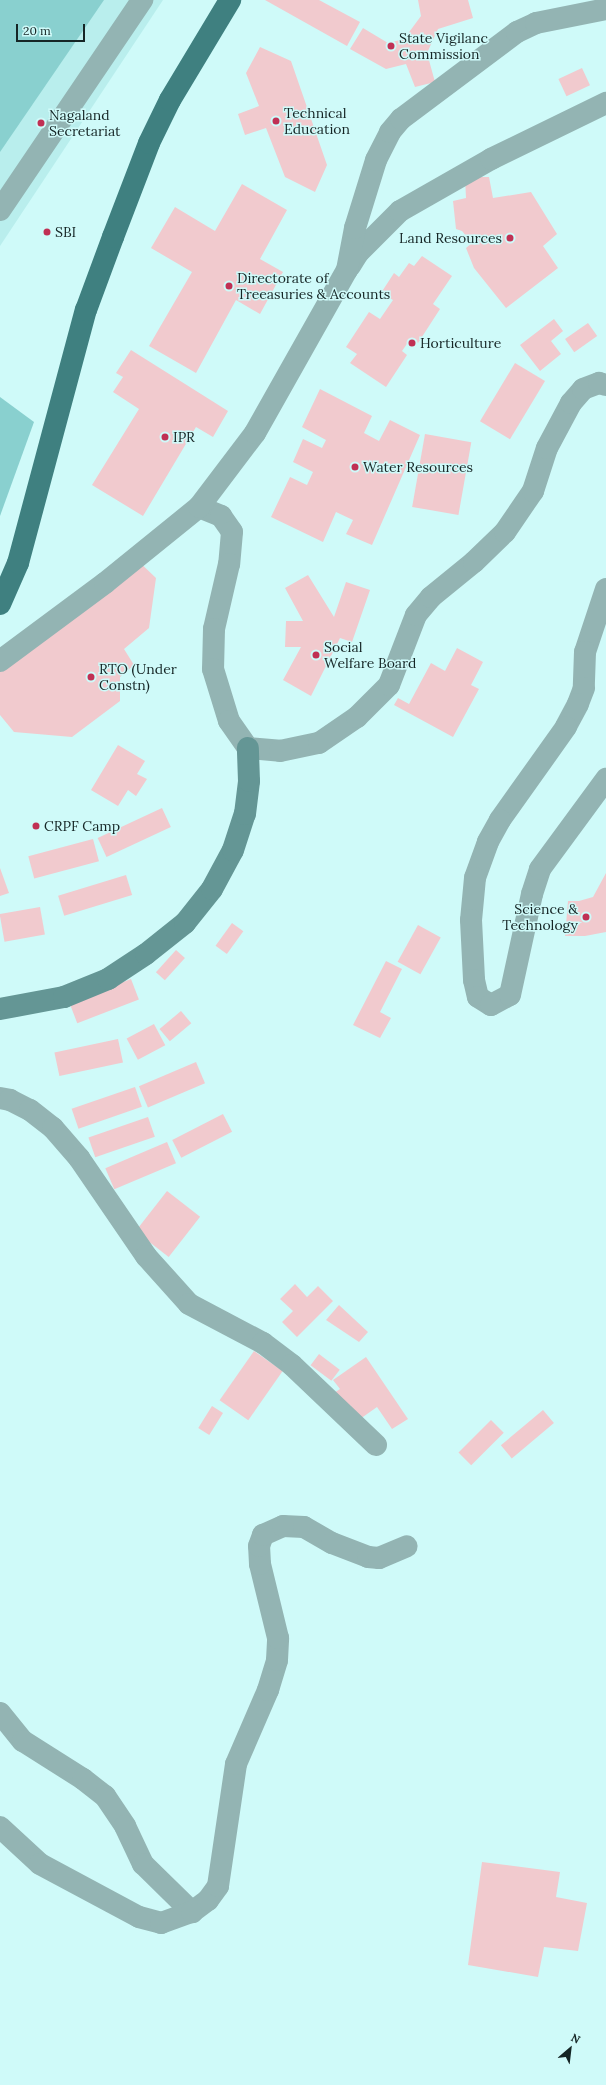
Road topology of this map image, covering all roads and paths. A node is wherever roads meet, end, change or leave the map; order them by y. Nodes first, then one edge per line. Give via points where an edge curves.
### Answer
1 (142, 0) edge
2 (230, 0) edge
3 (606, 9) edge
4 (606, 103) edge
5 (0, 210) edge
6 (348, 270) junction
7 (606, 385) edge
8 (199, 507) junction
9 (606, 589) edge
10 (0, 604) edge
11 (0, 661) edge
12 (248, 748) junction
13 (606, 779) edge
14 (0, 1009) edge
15 (0, 1098) edge
16 (376, 1445) dead end
17 (407, 1546) dead end
18 (0, 1713) edge
19 (0, 1827) edge
20 (192, 1912) junction

1 - 5 street
2 - 10 main road via 170,100 149,143 113,237 86,310 18,564
3 - 6 street via 536,23 517,32 401,119 390,132 376,160 355,228
4 - 6 street via 491,160 400,210 358,253
6 - 8 street via 255,433
7 - 12 street via 599,383 583,389 571,403 547,448 533,491 504,532 474,562 431,597 416,615 389,685 357,717 319,743 280,751
8 - 11 street via 105,583
8 - 12 street via 221,516 232,532 229,564 214,629 212,669 229,721
9 - 13 street via 585,652 584,688 578,704 566,728 500,820 488,842 475,878 471,920 474,980 478,997 491,1005 510,995 540,869
12 - 14 main road via 249,781 245,814 233,850 212,889 185,923 146,954 108,979 64,997
15 - 16 street via 30,1110 53,1128 79,1158 146,1256 189,1304 263,1343 292,1365
17 - 20 street via 395,1554 374,1557 332,1543 304,1527 283,1526 263,1535 259,1546 260,1564 278,1638 277,1660 268,1690 236,1764 218,1886 208,1900
18 - 20 street via 23,1741 105,1796 125,1826 143,1864
19 - 20 street via 40,1864 139,1917 161,1923

